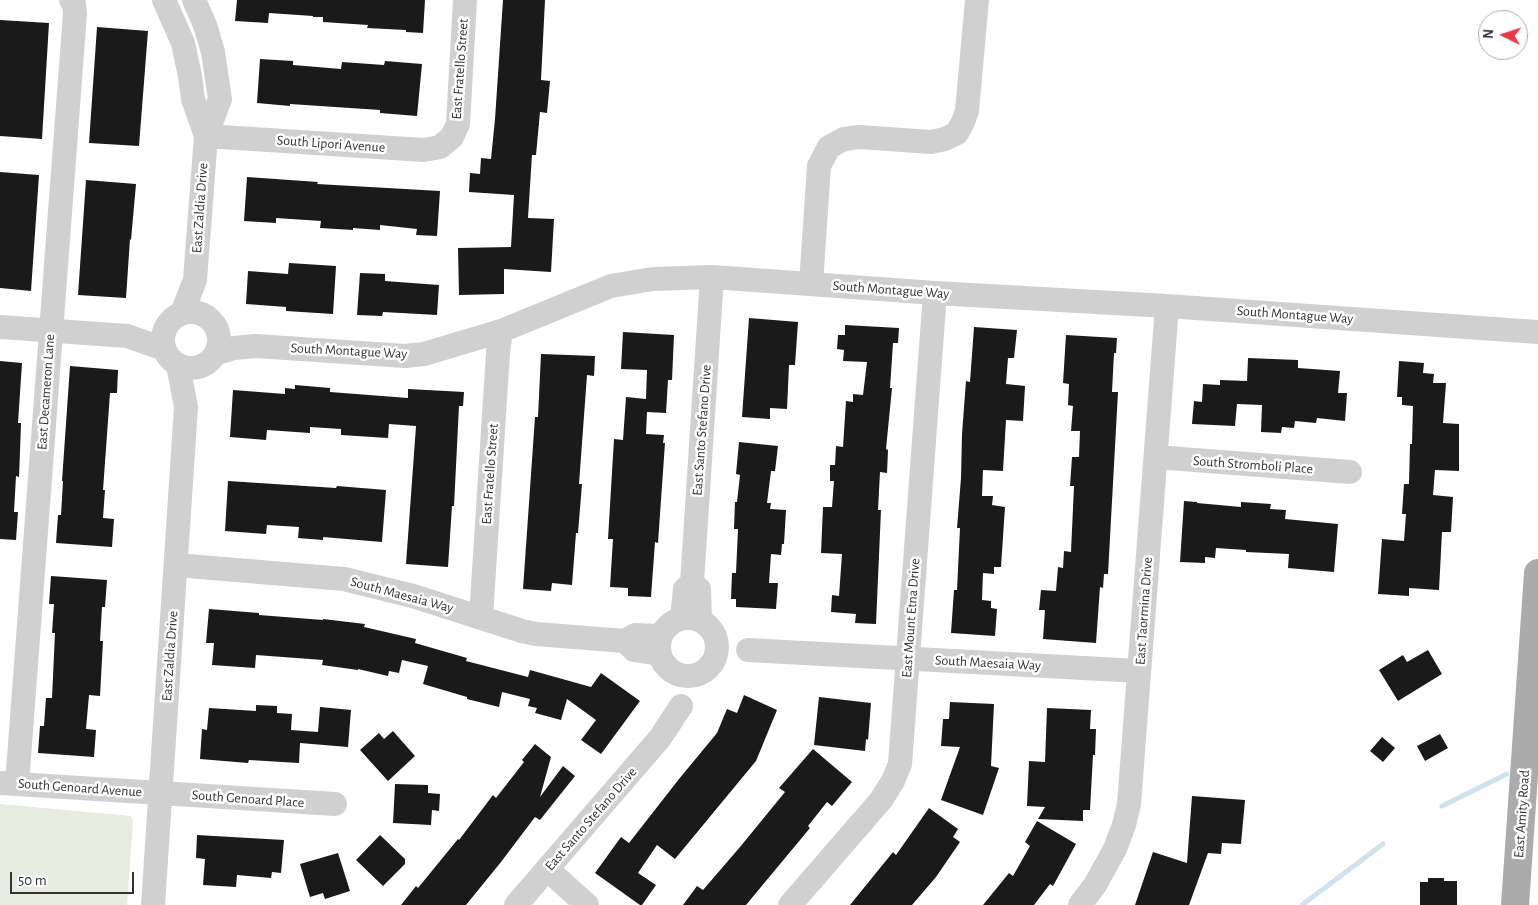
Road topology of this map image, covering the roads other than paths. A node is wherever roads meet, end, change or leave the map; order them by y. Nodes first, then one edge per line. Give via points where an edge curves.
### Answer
1 (71, 0) edge
2 (164, 0) edge
3 (194, 0) edge
4 (465, 0) edge
5 (977, 0) edge
6 (206, 136) junction
7 (452, 137) joint
8 (712, 277) junction
9 (811, 284) junction
10 (935, 293) junction
11 (1167, 306) junction
12 (0, 326) edge
13 (51, 330) junction
14 (501, 331) junction
15 (1538, 332) edge
16 (191, 340) junction
17 (1156, 457) junction
18 (1350, 472) dead end
19 (176, 565) junction
20 (1538, 573) edge
21 (481, 617) junction
22 (699, 624) junction
23 (748, 650) junction
24 (664, 653) junction
25 (908, 658) junction
26 (705, 668) junction
27 (1139, 671) junction
28 (681, 706) junction
29 (9, 783) edge
30 (161, 793) junction
31 (335, 804) dead end
32 (548, 870) junction
33 (153, 905) edge
34 (516, 905) edge
35 (587, 905) edge
36 (790, 905) edge
37 (1080, 905) edge
38 (1515, 905) edge

1 - 13 street, East Decameron Lane via 75,13
2 - 6 street, East Zaldia Drive via 183,43 193,99
3 - 6 street, East Zaldia Drive via 213,52 220,99
4 - 7 street, East Fratello Street via 458,124
5 - 9 street via 967,110 957,133 932,142 859,137 844,139 829,147 819,166
6 - 7 street, South Lipori Avenue via 424,150 440,147
6 - 16 street, East Zaldia Drive
8 - 9 street, South Montague Way
8 - 14 street, South Montague Way via 653,279 611,286
8 - 22 street, East Santo Stefano Drive via 692,583 699,589
9 - 10 street, South Montague Way
10 - 11 street, South Montague Way
10 - 25 street, East Mount Etna Drive
11 - 15 street, South Montague Way
11 - 17 street, East Taormina Drive
12 - 13 street, South Montague Way
13 - 16 street, South Montague Way
13 - 29 street, East Decameron Lane
14 - 16 street, South Montague Way via 424,354 405,356 256,346 234,348
14 - 21 street, East Fratello Street
16 - 19 street, East Zaldia Drive
17 - 18 street, South Stromboli Place
17 - 27 street, East Taormina Drive
19 - 21 street, South Maesaia Way via 344,579
19 - 30 street, East Zaldia Drive
20 - 38 main road, East Amity Road
21 - 24 street, South Maesaia Way via 536,634 625,642 634,635
22 - 23 street, South Maesaia Way via 742,642
22 - 24 street via 673,621 666,628
22 - 26 street via 717,643 716,653
23 - 25 street, South Maesaia Way
23 - 26 street, South Maesaia Way via 741,658
24 - 26 street via 678,674 688,676
24 - 28 street
25 - 27 street, South Maesaia Way
25 - 36 street, East Mount Etna Drive via 900,764 893,781 881,800
26 - 28 street, East Santo Stefano Drive via 692,701
27 - 37 street, East Taormina Drive via 1129,804 1124,825 1106,866
28 - 32 street, East Santo Stefano Drive via 660,738
29 - 30 street, South Genoard Avenue
30 - 31 street, South Genoard Place
30 - 33 street, East Zaldia Drive
32 - 34 street, East Santo Stefano Drive
32 - 35 street

